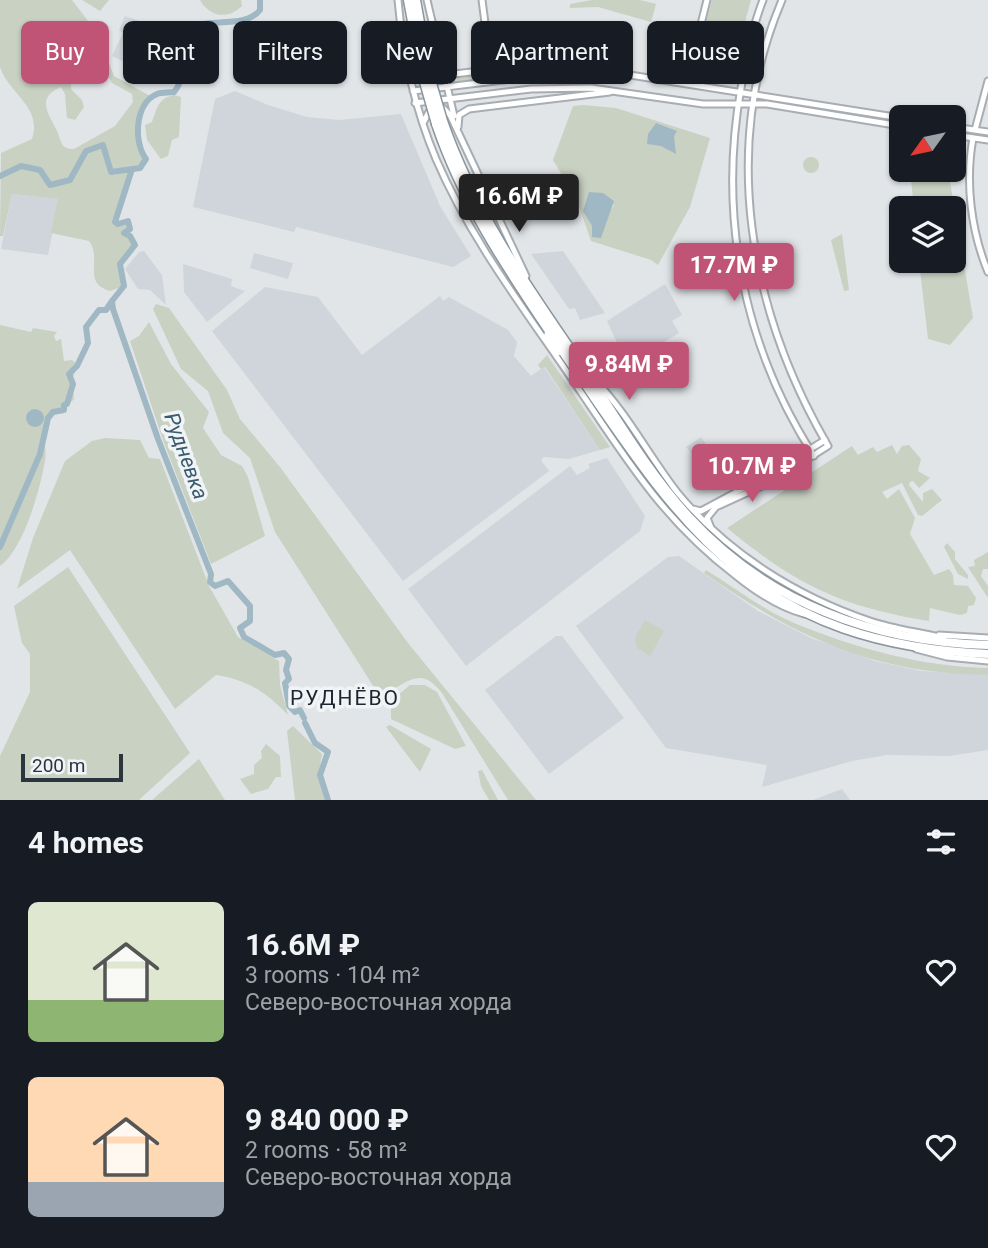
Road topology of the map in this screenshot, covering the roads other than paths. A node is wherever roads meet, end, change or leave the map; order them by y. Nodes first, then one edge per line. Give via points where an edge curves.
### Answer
1 (398, 0) edge
2 (408, 0) edge
3 (416, 0) edge
4 (427, 0) edge
5 (482, 0) edge
6 (707, 0) edge
7 (764, 0) edge
8 (782, 0) edge
9 (401, 21) edge
10 (413, 21) edge
11 (419, 21) edge
12 (431, 21) edge
13 (484, 21) edge
14 (702, 21) edge
15 (757, 21) edge
16 (765, 47) joint
17 (988, 81) edge
18 (411, 84) edge
19 (428, 84) edge
20 (446, 84) edge
21 (472, 84) edge
22 (686, 84) edge
23 (742, 84) edge
24 (447, 87) junction
25 (413, 91) junction
26 (620, 92) junction
27 (740, 92) junction
28 (755, 94) junction
29 (450, 98) junction
30 (415, 103) junction
31 (738, 103) junction
32 (753, 103) junction
33 (889, 116) edge
34 (440, 123) junction
35 (889, 124) edge
36 (423, 126) junction
37 (966, 129) edge
38 (975, 130) junction
39 (988, 132) edge
40 (459, 133) junction
41 (966, 137) edge
42 (973, 138) junction
43 (988, 141) edge
44 (988, 272) edge
45 (525, 295) junction
46 (542, 307) junction
47 (583, 368) junction
48 (571, 377) junction
49 (812, 453) junction
50 (692, 509) junction
51 (711, 528) junction
52 (813, 617) junction
53 (928, 634) junction
54 (988, 638) edge
55 (968, 645) junction
56 (988, 645) edge
57 (916, 649) junction
58 (988, 654) edge
59 (988, 661) edge

1 - 9 street
2 - 10 highway
3 - 11 highway
4 - 12 street
5 - 13 street
6 - 14 street
7 - 15 street
8 - 16 street
16 - 28 street
17 - 38 street
18 - 25 street
19 - 34 highway, bridge
20 - 24 street
21 - 24 street
22 - 27 street
23 - 27 street
24 - 25 street
24 - 29 street
25 - 30 street
26 - 29 street via 564,87
26 - 31 street via 687,102
26 - 40 street via 469,109 459,115
27 - 28 street
27 - 31 street
28 - 32 street
28 - 33 street
29 - 30 street
29 - 40 street
30 - 36 street
31 - 32 street
31 - 49 street via 731,179 744,289 764,357
32 - 35 street
32 - 49 street via 748,178 760,285 790,374 827,443
34 - 45 highway via 470,206
34 - 46 highway via 476,202
36 - 40 street via 428,112 443,108
36 - 48 street via 472,230
37 - 38 street
38 - 39 street
40 - 46 street
41 - 42 street
42 - 43 street
42 - 44 street via 972,207
45 - 48 street
45 - 52 highway via 679,515 715,552 755,583
46 - 47 highway
47 - 50 street
47 - 55 highway via 680,506 750,570 793,598 847,622 908,638
48 - 52 street via 649,492 688,536 767,598
49 - 50 street via 706,508
49 - 51 street via 773,481 716,507 707,518
50 - 51 street
51 - 53 street via 769,574 811,597 871,622
52 - 57 highway
53 - 54 street
53 - 55 street
55 - 56 highway
57 - 58 highway
57 - 59 street

